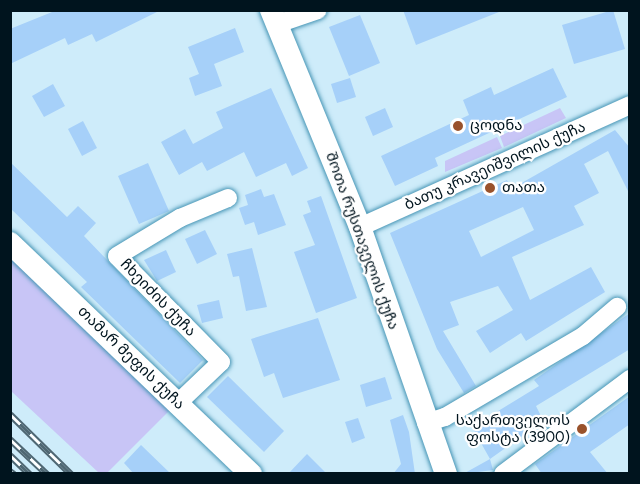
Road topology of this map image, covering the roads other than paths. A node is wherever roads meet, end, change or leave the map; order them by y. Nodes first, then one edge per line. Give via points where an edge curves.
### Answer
1 (318, 10) edge
2 (274, 17) edge
3 (630, 105) edge
4 (228, 198) dead end
5 (360, 227) junction
6 (10, 243) edge
7 (617, 307) dead end
8 (630, 379) edge
9 (178, 403) junction
10 (426, 423) junction
11 (250, 474) edge
12 (446, 474) edge
13 (503, 474) edge

1 - 2 street
2 - 5 main road, შოთა რუსთაველის ქუჩა
3 - 5 street, ბათუ კრავეიშვილის ქუჩა
4 - 9 street, ჩხეიძის ქუჩა via 180,218 117,256 221,362
5 - 10 main road, შოთა რუსთაველის ქუჩა
6 - 9 main road, თამარ მეფის ქუჩა
7 - 10 street via 583,336 446,417
8 - 13 street
9 - 11 main road, თამარ მეფის ქუჩა
10 - 12 main road, შოთა რუსთაველის ქუჩა

